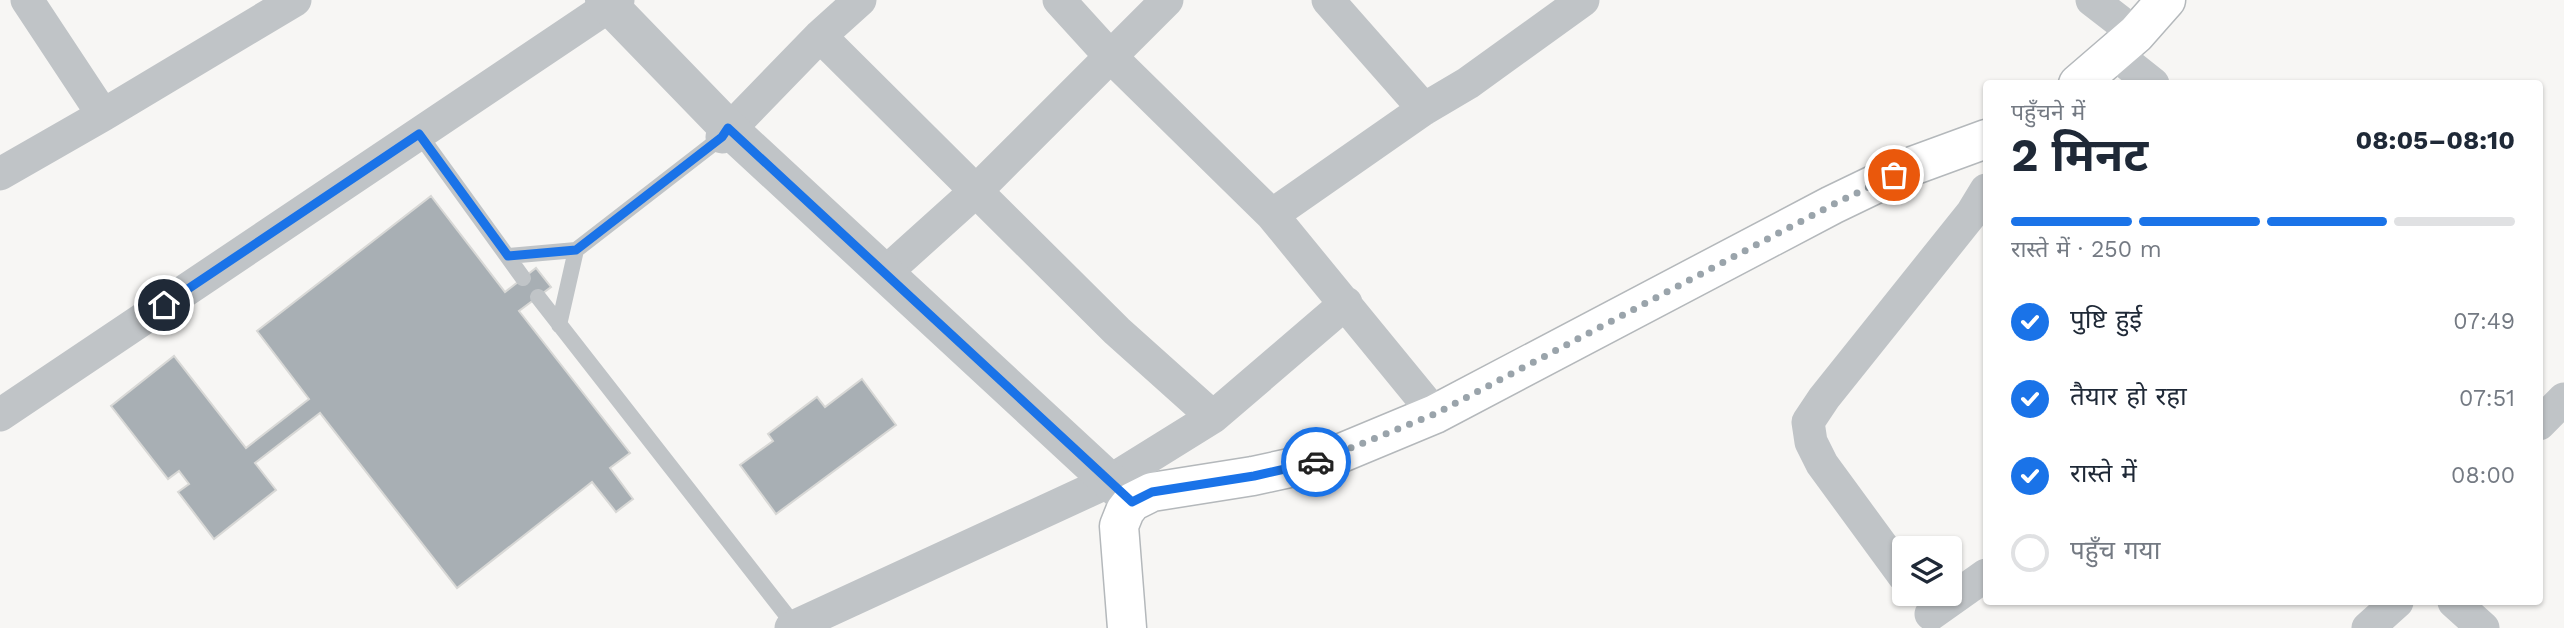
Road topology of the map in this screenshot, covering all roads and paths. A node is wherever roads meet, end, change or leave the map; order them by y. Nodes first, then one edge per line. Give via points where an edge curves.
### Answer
1 (27, 0) edge
2 (295, 0) edge
3 (859, 0) edge
4 (1059, 0) edge
5 (1167, 0) edge
6 (1328, 0) edge
7 (1583, 0) edge
8 (2092, 0) edge
9 (2166, 0) edge
10 (611, 2) edge
11 (820, 36) junction
12 (2125, 43) junction
13 (1110, 56) junction
14 (2083, 80) edge
15 (2150, 80) edge
16 (1424, 109) junction
17 (103, 116) junction
18 (725, 133) junction
19 (419, 134) junction
20 (1983, 140) edge
21 (0, 174) edge
22 (976, 191) junction
23 (1983, 195) edge
24 (1272, 215) junction
25 (576, 250) junction
26 (508, 256) junction
27 (886, 273) junction
28 (523, 278) dead end
29 (538, 296) dead end
30 (1346, 303) junction
31 (559, 324) junction
32 (2564, 399) edge
33 (3, 407) edge
34 (1435, 414) junction
35 (1213, 417) junction
36 (2543, 420) edge
37 (1121, 491) junction
38 (1892, 560) edge
39 (1983, 577) edge
40 (2394, 605) edge
41 (2457, 605) edge
42 (1930, 612) edge
43 (793, 627) edge
44 (1127, 628) edge
45 (2368, 628) edge
46 (2483, 628) edge

1 - 17 street
2 - 17 street
3 - 11 street
4 - 13 street
5 - 13 street
6 - 16 street
7 - 16 street
8 - 12 street
9 - 12 main road
10 - 18 street
10 - 19 street
11 - 18 street
11 - 22 street
12 - 14 main road
12 - 15 street
13 - 22 street
13 - 24 street
16 - 24 street
17 - 21 street
18 - 25 lane
18 - 27 street
19 - 26 lane
19 - 33 street
20 - 34 main road via 1915,165 1832,205
22 - 27 street
22 - 35 street via 1117,331
23 - 38 street via 1808,422 1822,464
24 - 30 street
25 - 26 lane
25 - 31 lane
26 - 28 lane
27 - 37 street
29 - 31 lane
30 - 34 street
30 - 35 street
31 - 43 lane
32 - 36 street
34 - 37 main road via 1322,461 1152,492
35 - 37 street
37 - 43 street
37 - 44 main road via 1125,511 1119,526
39 - 42 street
40 - 45 street
41 - 46 street

